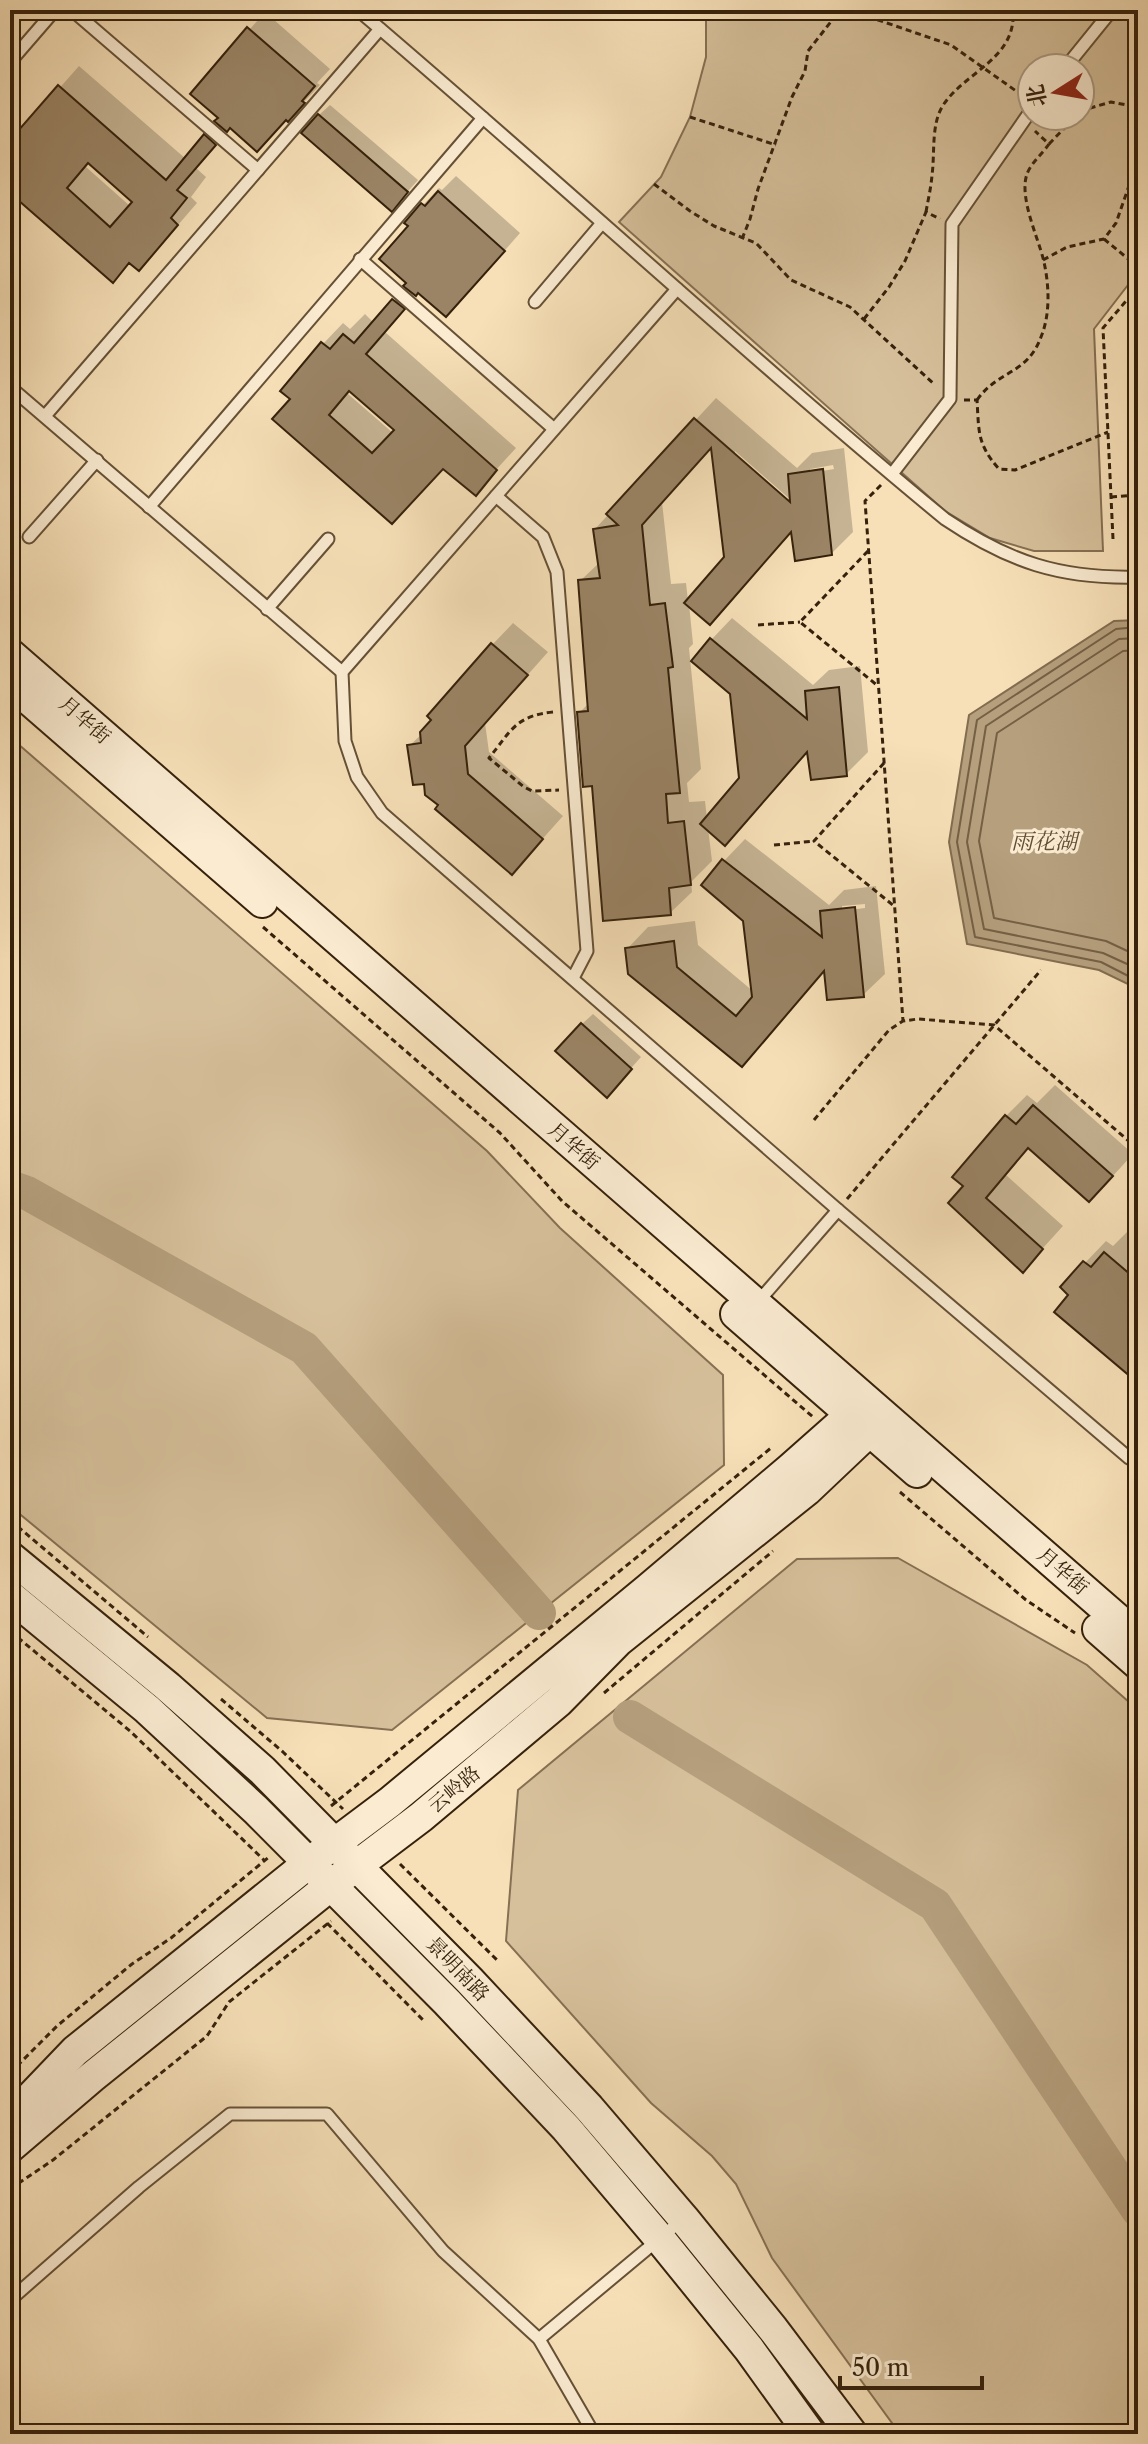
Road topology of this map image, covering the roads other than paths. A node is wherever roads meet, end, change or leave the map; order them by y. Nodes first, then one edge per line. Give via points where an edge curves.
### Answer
1 (55, 10) edge
2 (72, 10) edge
3 (358, 10) edge
4 (1112, 10) edge
5 (380, 29) junction
6 (1078, 52) edge
7 (10, 62) edge
8 (483, 118) junction
9 (1016, 130) edge
10 (258, 170) junction
11 (602, 223) junction
12 (360, 259) junction
13 (677, 289) junction
14 (535, 302) dead end
15 (10, 387) edge
16 (45, 416) junction
17 (554, 429) junction
18 (97, 460) junction
19 (892, 474) junction
20 (496, 496) junction
21 (149, 507) junction
22 (29, 537) dead end
23 (328, 539) dead end
24 (1138, 577) edge
25 (267, 609) junction
26 (10, 654) edge
27 (342, 672) junction
28 (10, 683) edge
29 (573, 978) junction
30 (838, 1210) junction
31 (756, 1304) junction
32 (860, 1419) junction
33 (1138, 1463) edge
34 (10, 1557) edge
35 (10, 1596) edge
36 (1138, 1637) edge
37 (1138, 1664) edge
38 (335, 1843) junction
39 (300, 1852) junction
40 (356, 1865) junction
41 (331, 1885) junction
42 (10, 2119) edge
43 (10, 2147) edge
44 (684, 2219) junction
45 (660, 2239) junction
46 (10, 2300) edge
47 (539, 2339) junction
48 (594, 2434) edge
49 (810, 2434) edge
50 (852, 2434) edge

1 - 7 lane
2 - 10 lane
3 - 5 lane
4 - 6 lane
5 - 8 lane
5 - 10 lane
8 - 11 lane
8 - 12 lane
9 - 19 lane via 952,224 950,399
10 - 16 lane
11 - 13 lane
11 - 14 lane
12 - 17 lane
12 - 21 lane
13 - 17 lane
13 - 19 lane
15 - 16 lane
16 - 18 lane
17 - 20 lane
18 - 21 lane
18 - 22 lane
19 - 24 lane via 978,541 1037,566 1099,578
20 - 27 lane
20 - 29 lane via 543,537 557,572 587,951
21 - 25 lane
23 - 25 lane
25 - 27 lane
26 - 31 street, 月华街
27 - 29 lane via 345,741 357,777 382,813
28 - 32 street, 月华街
29 - 30 lane
30 - 31 lane
30 - 33 lane
31 - 32 street, 月华街
32 - 36 street, 月华街
32 - 37 street, 月华街
32 - 38 street, 云岭路
32 - 40 street, 云岭路 via 807,1490 618,1641 558,1702 444,1798
34 - 38 street, 景明南路 via 168,1687
35 - 39 street, 景明南路 via 147,1709
38 - 39 street, 云岭路
38 - 40 street, 景明南路
39 - 41 street, 景明南路
39 - 42 street, 云岭路 via 75,2051
40 - 41 street, 云岭路
40 - 44 street, 景明南路 via 589,2108
41 - 43 street, 云岭路
41 - 45 street, 景明南路 via 566,2128
44 - 45 lane
44 - 50 street, 景明南路
45 - 47 lane
45 - 49 street, 景明南路
46 - 47 lane via 230,2114 327,2114 443,2251
47 - 48 lane

